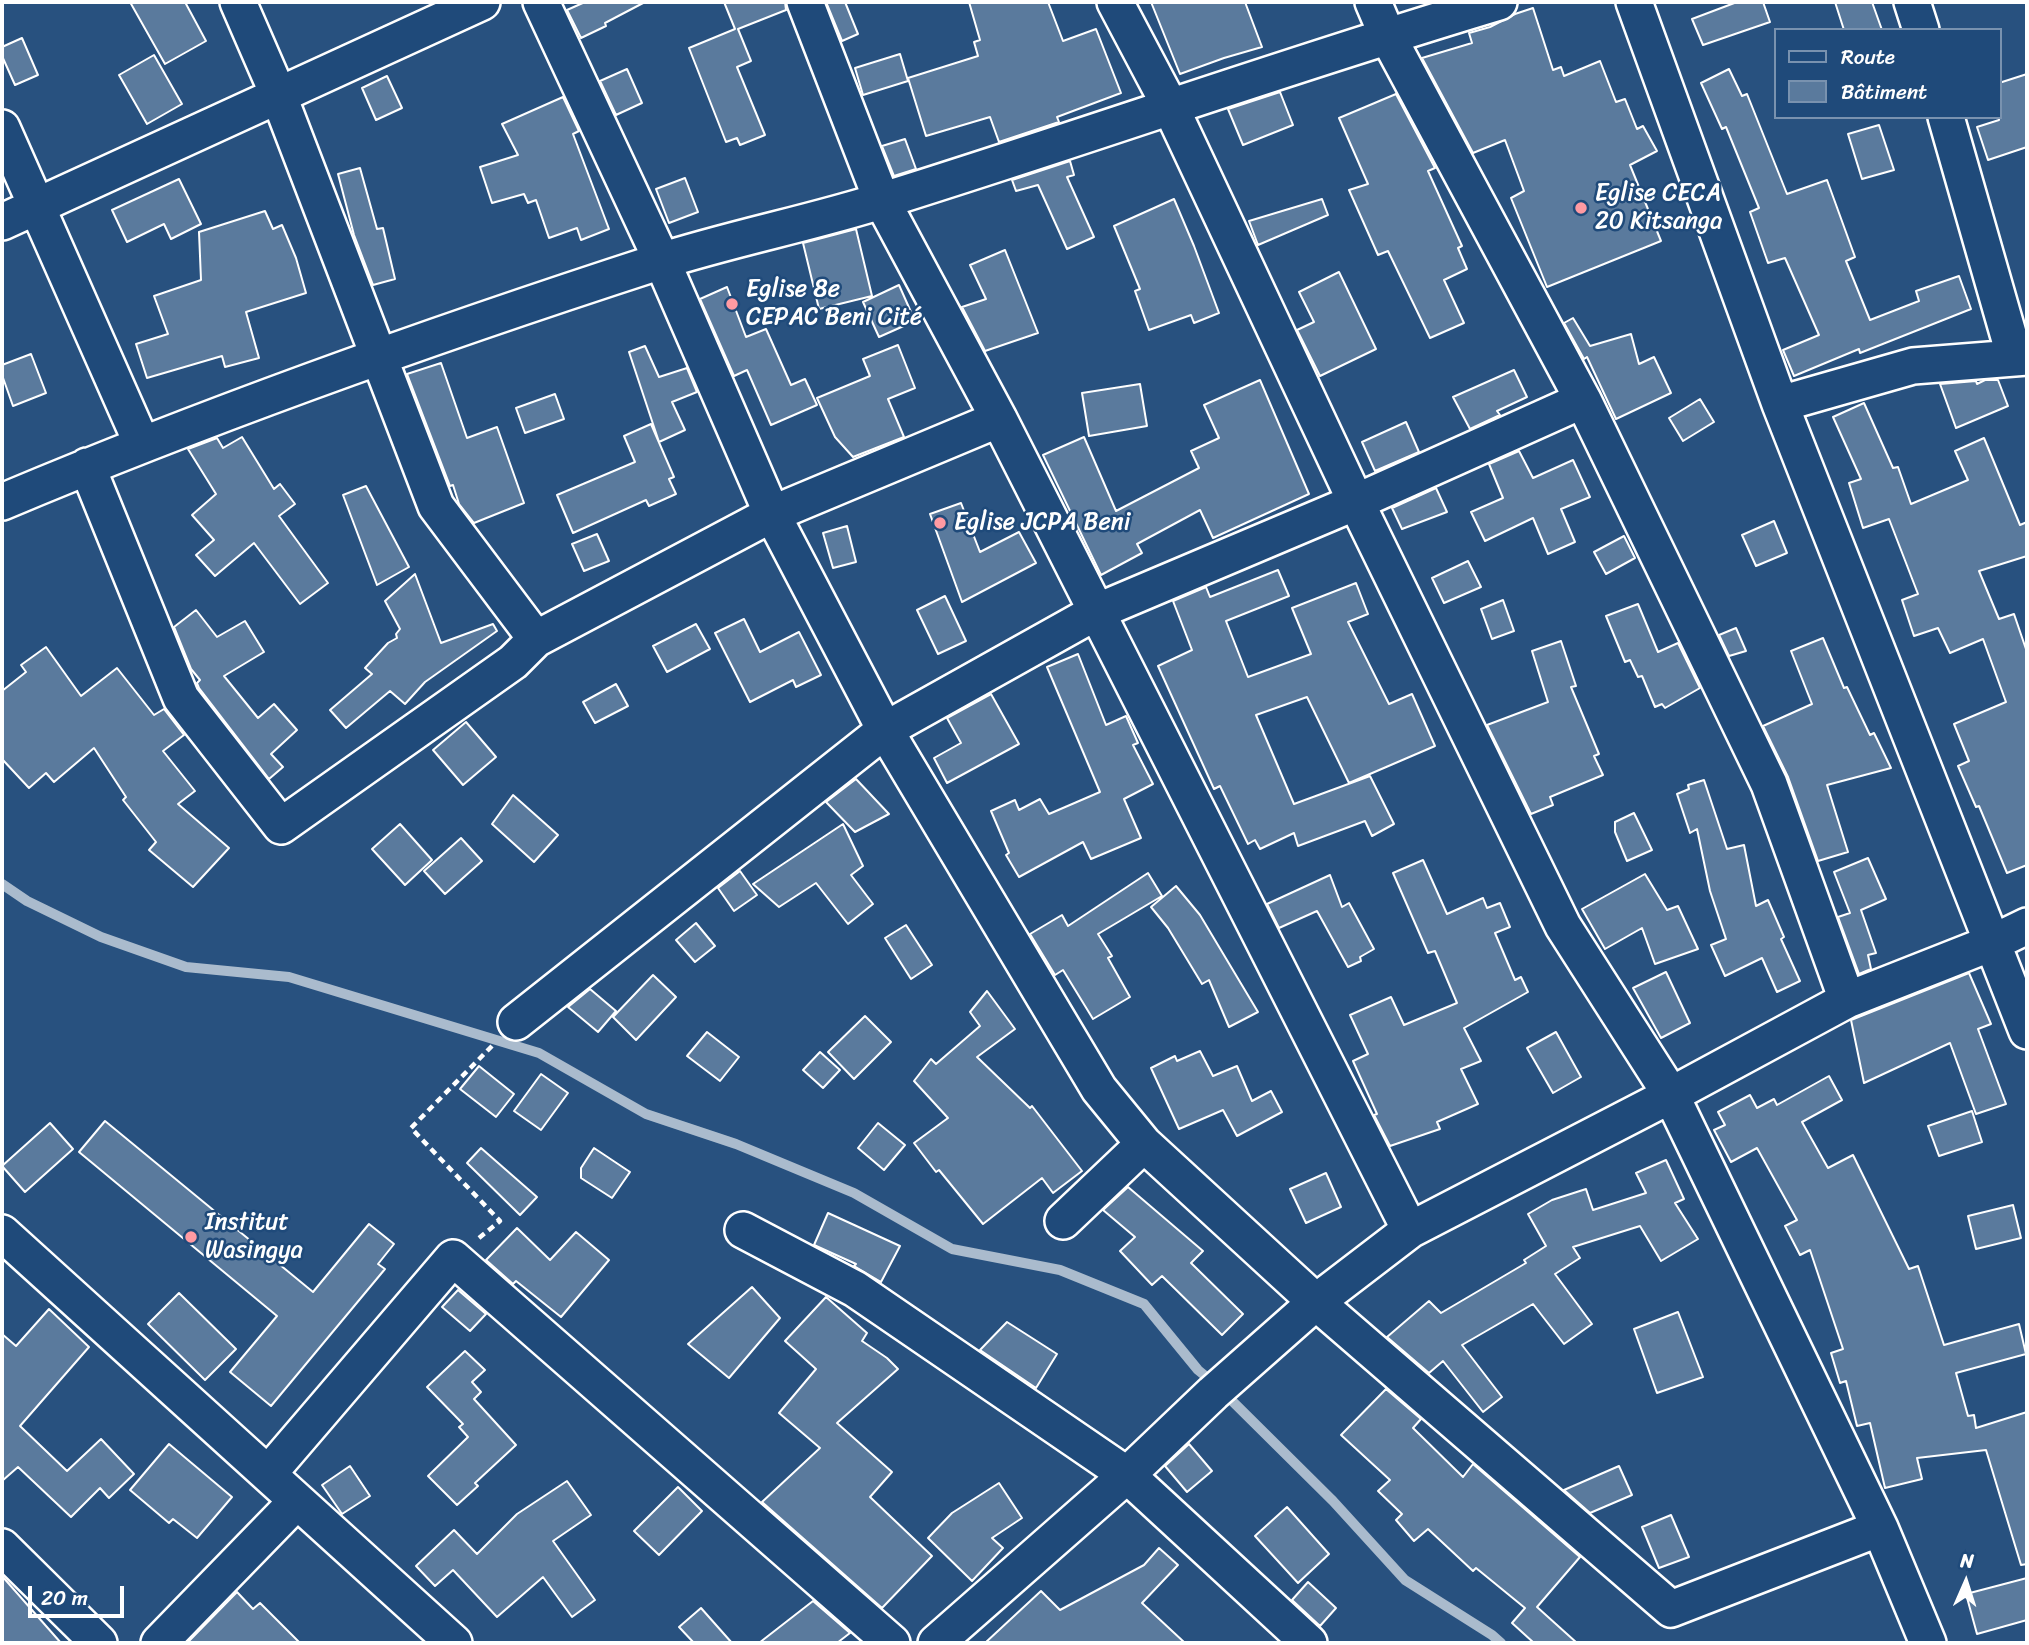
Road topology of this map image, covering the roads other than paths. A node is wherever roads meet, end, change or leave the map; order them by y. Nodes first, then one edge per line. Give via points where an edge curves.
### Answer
1 (237, 2) edge
2 (482, 2) edge
3 (541, 2) edge
4 (805, 2) edge
5 (1115, 2) edge
6 (1373, 2) edge
7 (1499, 2) edge
8 (1634, 2) edge
9 (1912, 2) edge
10 (1919, 28) edge
11 (1387, 35) junction
12 (278, 94) junction
13 (1171, 108) junction
14 (1947, 119) edge
15 (2, 128) edge
16 (882, 201) junction
17 (37, 205) junction
18 (2, 222) edge
19 (662, 261) junction
20 (2021, 357) edge
21 (378, 358) junction
22 (1583, 400) junction
23 (1780, 404) junction
24 (999, 419) junction
25 (142, 444) junction
26 (87, 466) junction
27 (2, 502) edge
28 (1356, 502) junction
29 (772, 514) junction
30 (1096, 612) junction
31 (536, 639) junction
32 (885, 730) junction
33 (2027, 926) edge
34 (1994, 943) junction
35 (1847, 1000) junction
36 (516, 1022) dead end
37 (2027, 1031) edge
38 (1671, 1095) junction
39 (1144, 1144) junction
40 (1063, 1222) dead end
41 (743, 1230) dead end
42 (1410, 1230) junction
43 (2, 1233) edge
44 (1316, 1302) junction
45 (268, 1474) junction
46 (1127, 1475) junction
47 (296, 1502) junction
48 (1880, 1528) junction
49 (2, 1546) edge
50 (99, 1643) edge
51 (159, 1643) edge
52 (454, 1643) edge
53 (892, 1643) edge
54 (936, 1643) edge
55 (1309, 1643) edge
56 (1928, 1643) edge

1 - 12 street
2 - 12 street
3 - 19 street
4 - 16 street
5 - 13 street
6 - 11 street
7 - 11 street
8 - 23 street
9 - 10 street
11 - 13 street
11 - 22 street
12 - 17 street
12 - 21 street
13 - 16 street
13 - 28 street
14 - 20 street
15 - 17 street
16 - 19 street
16 - 24 street
17 - 18 street
17 - 25 street
19 - 21 street
19 - 29 street
20 - 23 street via 1913,366
21 - 25 street
21 - 31 street via 436,506
22 - 28 street
22 - 35 street via 1769,784
23 - 34 street
24 - 29 street
24 - 30 street
25 - 26 street
26 - 27 street
26 - 31 street via 181,698 281,826 513,663
28 - 30 street
28 - 38 street via 1563,926
29 - 31 street
29 - 32 street
30 - 32 street
30 - 42 street
32 - 36 street
32 - 39 street via 1100,1089
33 - 34 street
34 - 35 street
34 - 37 street
35 - 38 street
38 - 42 street
38 - 48 street
39 - 40 street
39 - 44 street
41 - 46 street via 855,1289
42 - 44 street
43 - 45 street
44 - 46 street
44 - 48 street via 1671,1609
45 - 47 street
45 - 53 street via 453,1258
46 - 54 street
46 - 55 street
47 - 51 street
47 - 52 street
48 - 56 street
49 - 50 street

